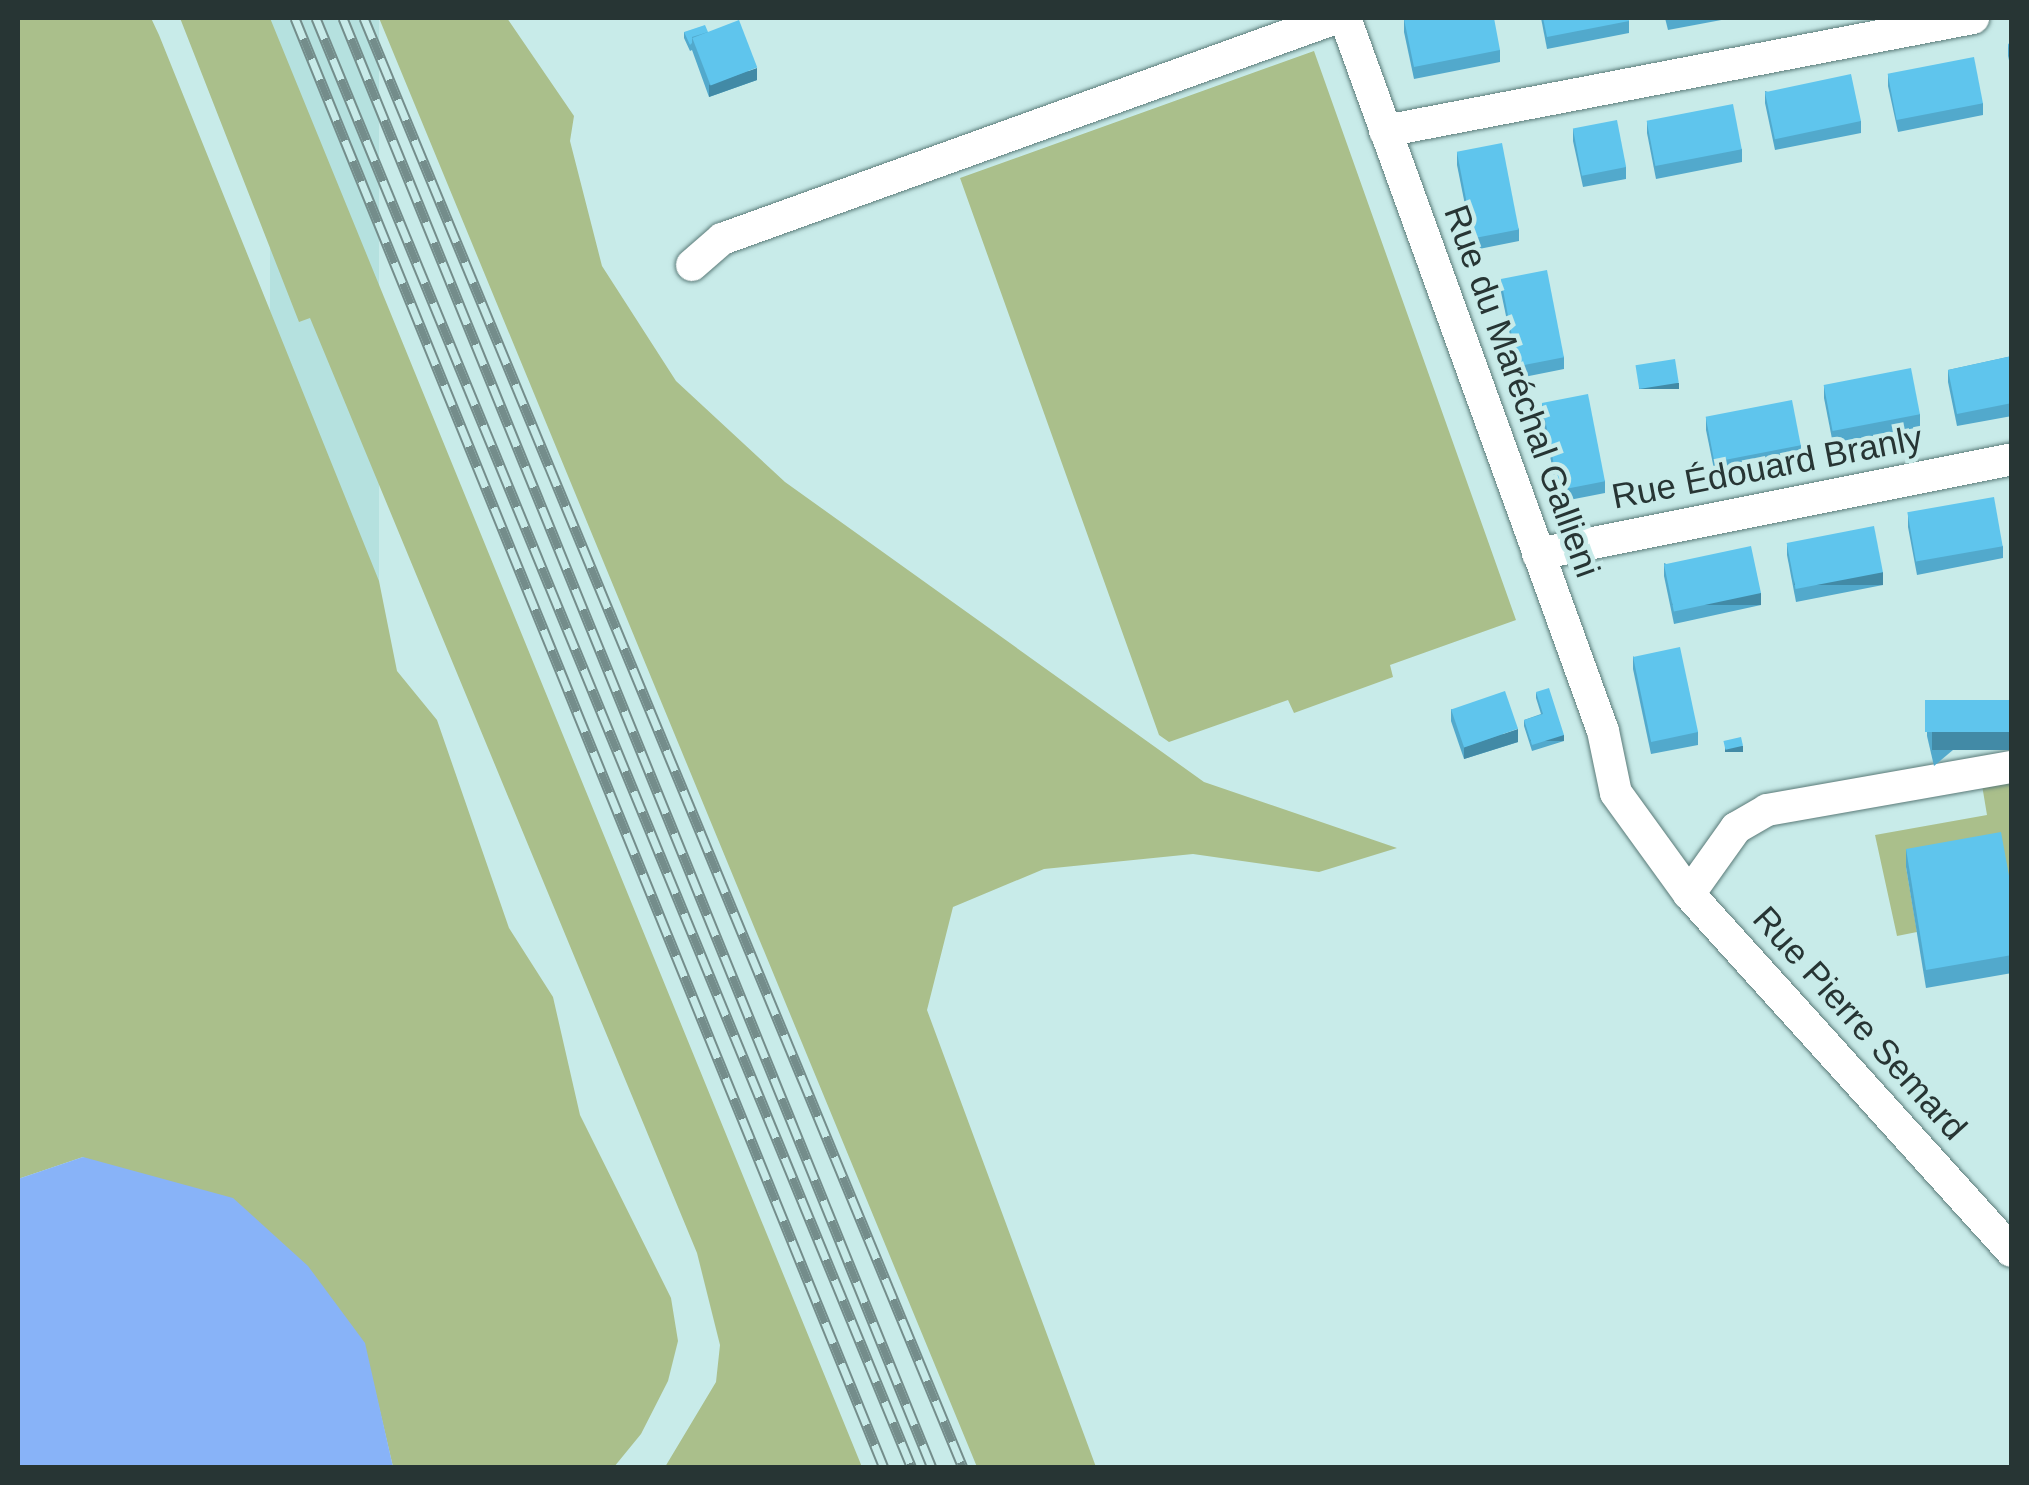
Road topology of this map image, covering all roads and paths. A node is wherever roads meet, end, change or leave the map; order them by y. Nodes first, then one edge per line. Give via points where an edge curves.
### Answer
1 (1336, 18) edge
2 (1345, 18) edge
3 (1973, 18) edge
4 (1386, 131) junction
5 (692, 266) dead end
6 (2012, 459) edge
7 (1538, 554) junction
8 (2012, 767) edge
9 (1616, 793) joint
10 (1689, 894) junction
11 (2012, 1251) edge

1 - 5 street via 722,238
2 - 4 street, Rue du Maréchal Gallieni
3 - 4 street
4 - 7 street, Rue du Maréchal Gallieni
6 - 7 street, Rue Édouard Branly
7 - 9 street, Rue du Maréchal Gallieni via 1603,730
8 - 10 street via 1767,810 1736,828
9 - 10 street, Rue Pierre Semard
10 - 11 street, Rue Pierre Semard

